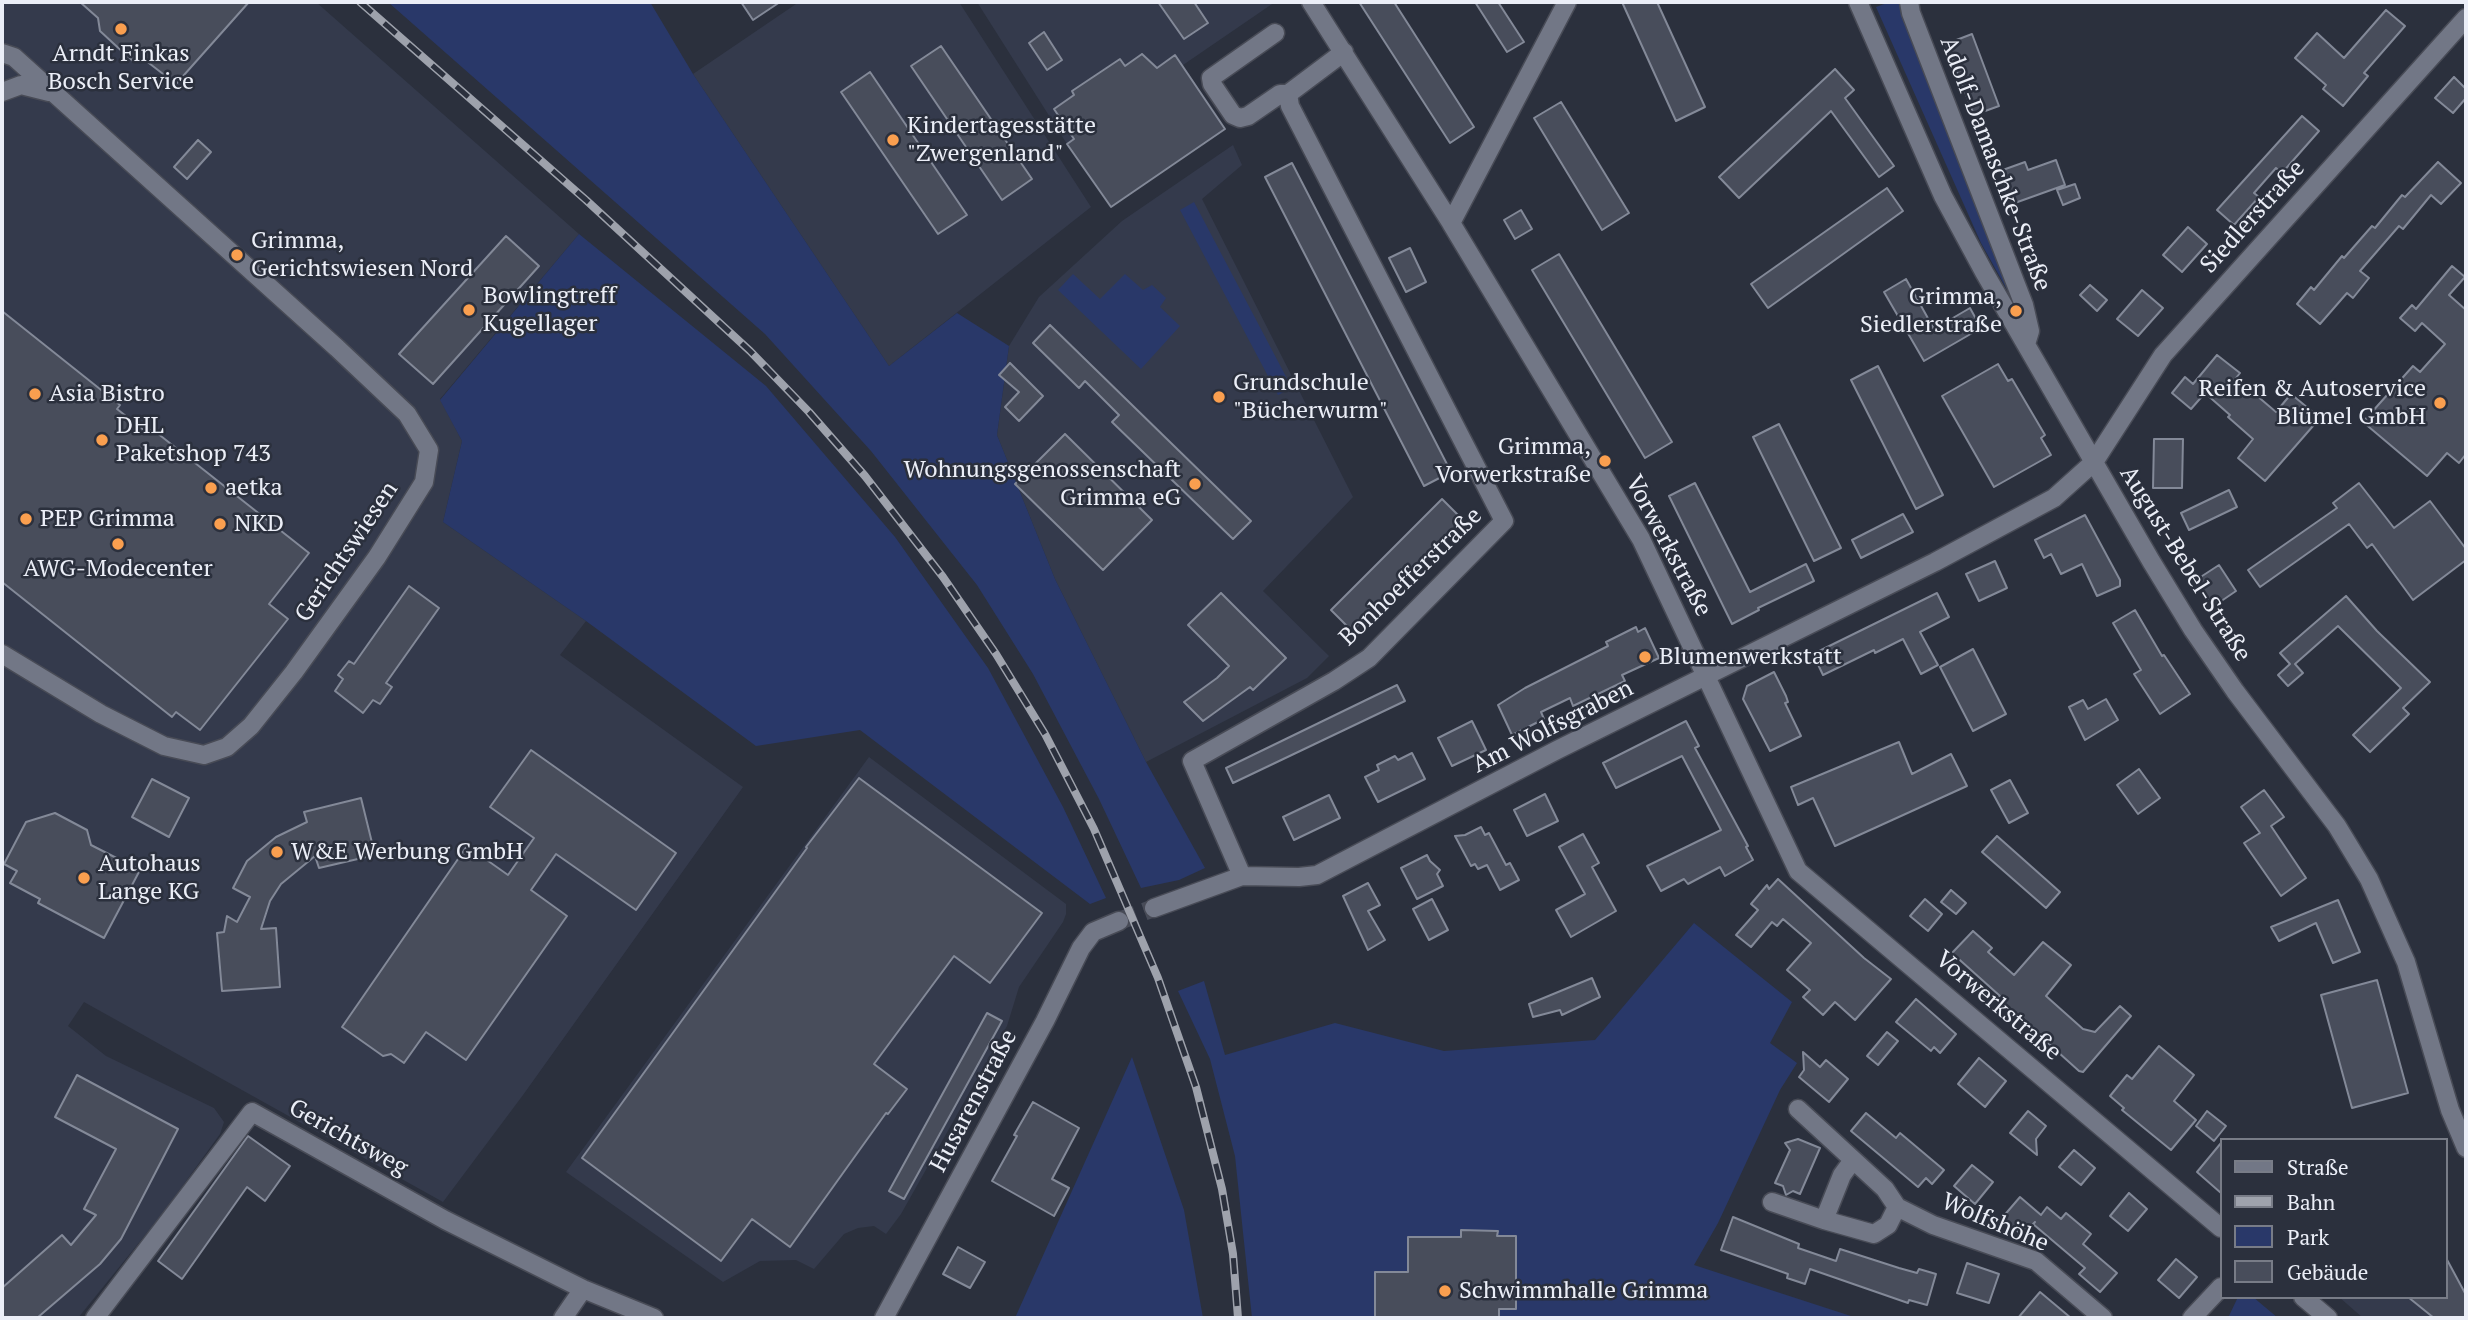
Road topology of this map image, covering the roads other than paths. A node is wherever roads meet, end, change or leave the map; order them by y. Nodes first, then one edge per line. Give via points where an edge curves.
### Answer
1 (1311, 2) edge
2 (1567, 2) edge
3 (1858, 2) edge
4 (1909, 2) edge
5 (2466, 18) edge
6 (1275, 33) dead end
7 (6, 52) edge
8 (1344, 52) junction
9 (2, 92) edge
10 (1288, 94) junction
11 (55, 95) junction
12 (1451, 223) junction
13 (2026, 344) junction
14 (2094, 462) junction
15 (2, 654) edge
16 (1707, 677) junction
17 (1242, 876) junction
18 (1154, 908) tunnel mouth
19 (1119, 921) tunnel mouth
20 (2458, 1106) edge
21 (1798, 1109) dead end
22 (2466, 1148) edge
23 (1853, 1160) junction
24 (1772, 1202) dead end
25 (1897, 1207) junction
26 (1824, 1220) junction
27 (2220, 1227) edge
28 (2220, 1288) edge
29 (583, 1289) junction
30 (2306, 1299) edge
31 (95, 1318) edge
32 (564, 1318) edge
33 (654, 1318) edge
34 (884, 1318) edge
35 (2103, 1318) edge
36 (2192, 1318) edge
37 (2329, 1318) edge

1 - 8 street, Vorwerkstraße
2 - 12 street
3 - 13 street, August-Bebel-Straße via 1943,196
4 - 13 street, Adolf-Damaschke-Straße via 2024,305 2030,331
5 - 14 street, Siedlerstraße via 2162,355
6 - 10 street via 1211,78 1212,84 1240,118 1280,94
7 - 11 street, Gerichtswiesen
8 - 10 street
8 - 12 street, Vorwerkstraße
9 - 11 street, Gerichtswiesen via 21,85
10 - 17 street, Bonhoefferstraße via 1290,106 1504,521 1368,658 1192,761
11 - 15 street, Gerichtswiesen via 407,414 429,450 424,482 377,557 295,672 251,726 227,747 204,755 164,746
12 - 16 street, Vorwerkstraße via 1641,539
13 - 14 street, August-Bebel-Straße
14 - 16 street, Am Wolfsgraben via 2054,498
14 - 20 street, August-Bebel-Straße via 2193,630 2337,826 2369,879 2406,962
16 - 17 street, Am Wolfsgraben via 1317,875
16 - 27 street, Vorwerkstraße via 1798,871
17 - 18 street
19 - 34 street, Husarenstraße via 1093,932 1081,948
20 - 22 street, August-Bebel-Straße
21 - 23 street, Wolfshöhe
23 - 25 street, Wolfshöhe via 1885,1189
23 - 26 street
24 - 26 street
25 - 26 street via 1888,1225 1874,1234
25 - 35 street, Wolfshöhe via 1933,1225 2036,1261
28 - 36 street
29 - 31 street, Gerichtsweg via 445,1220 251,1112
29 - 32 street
29 - 33 street, Gerichtsweg
30 - 37 street

